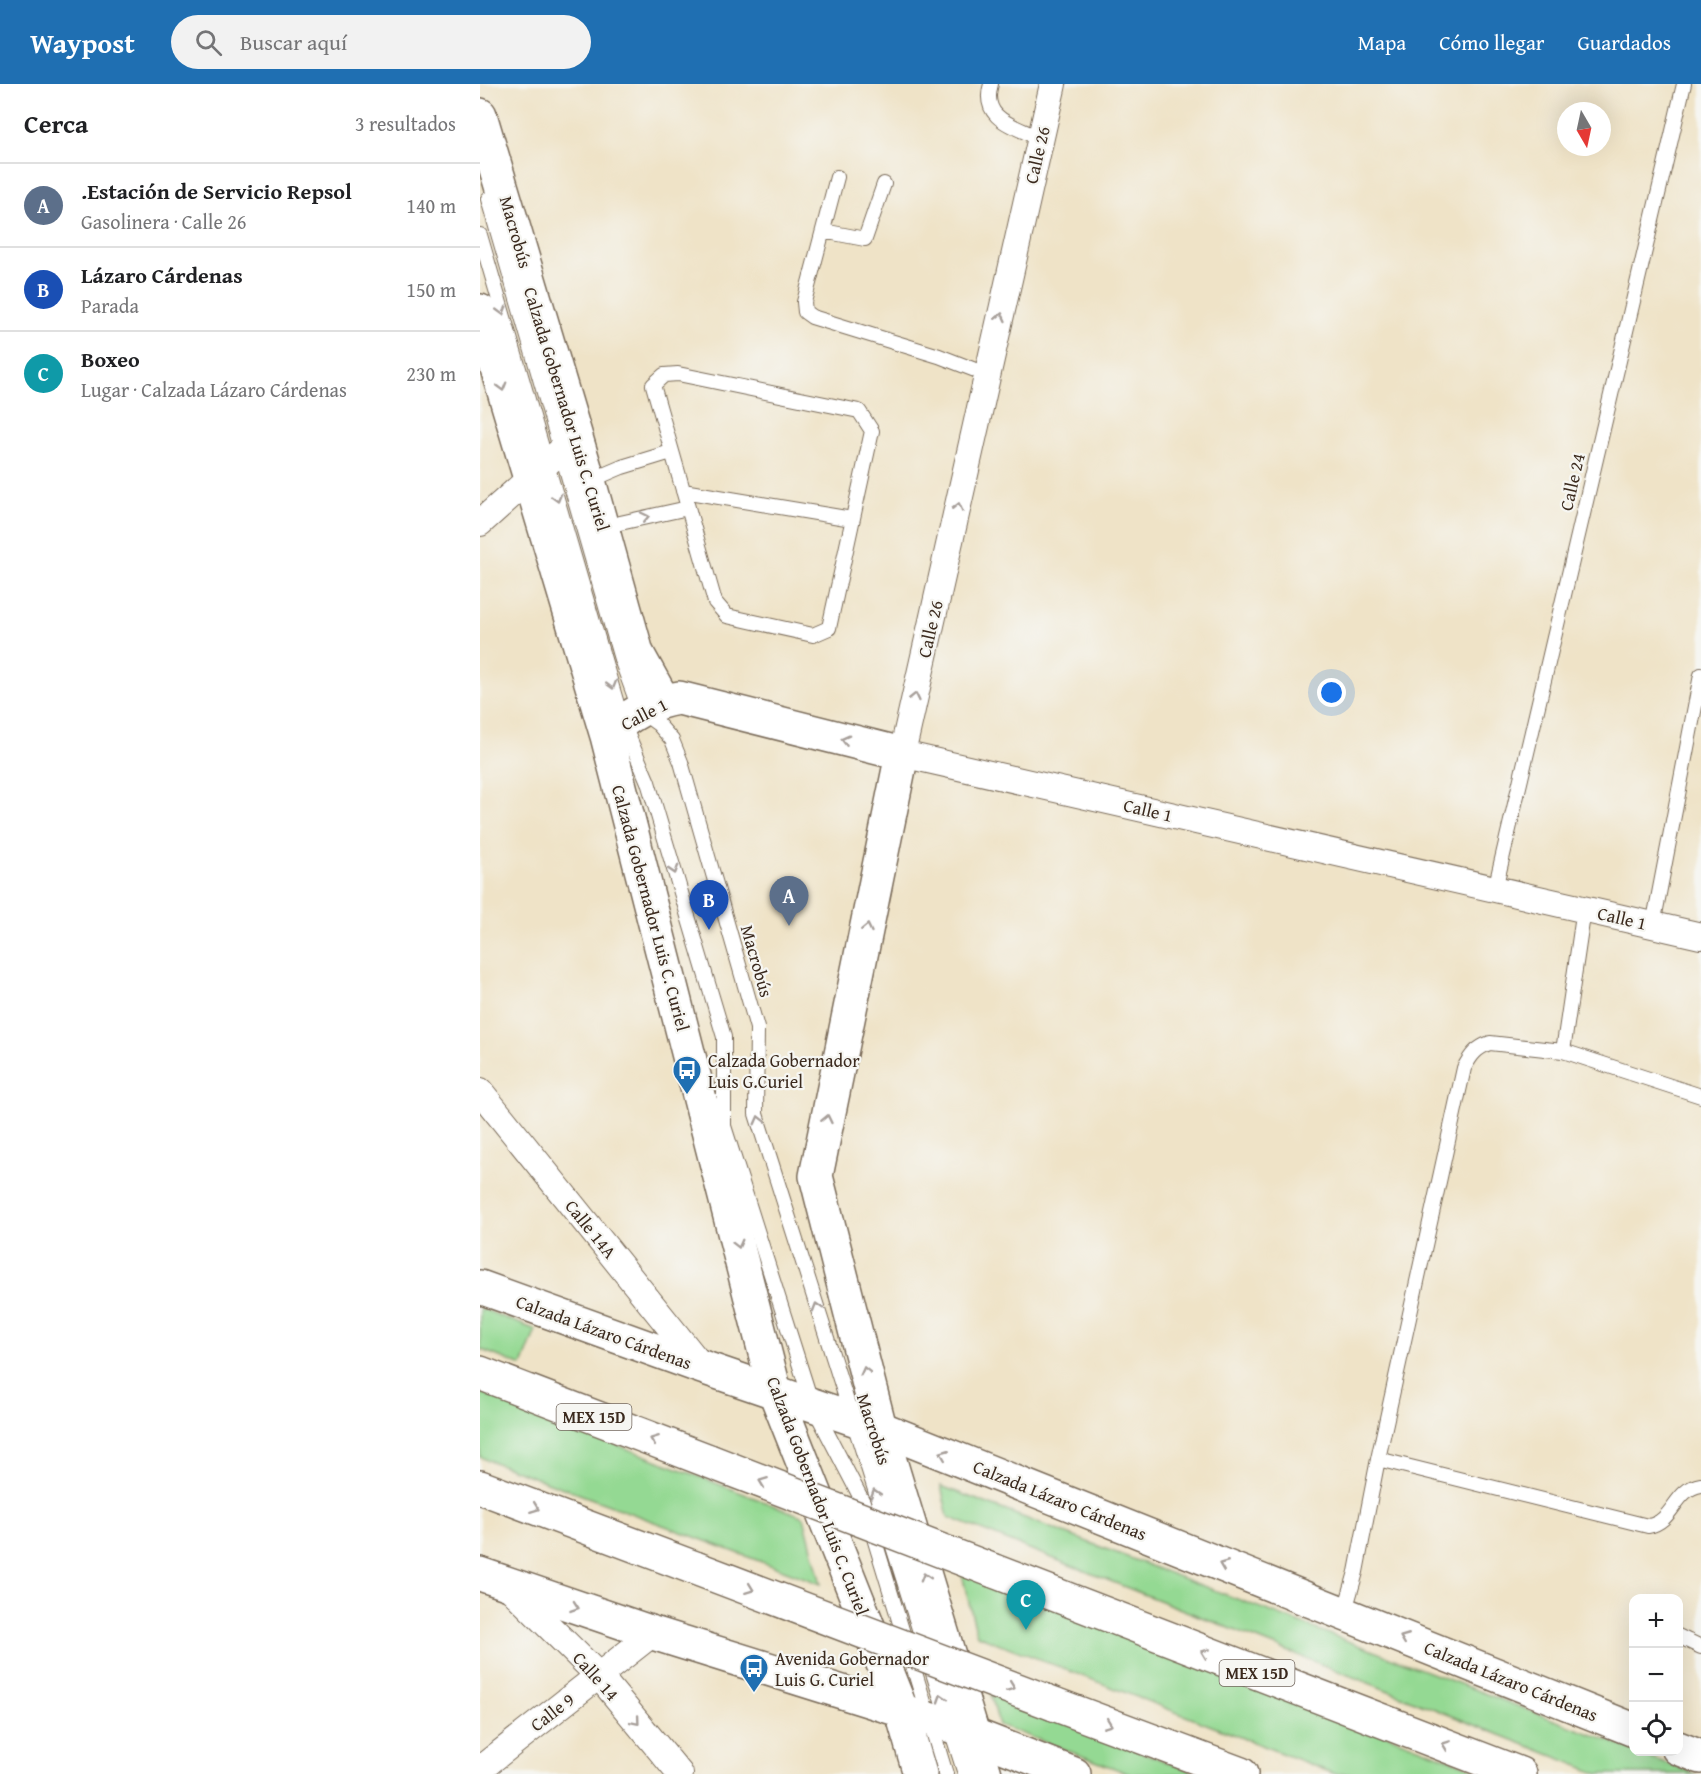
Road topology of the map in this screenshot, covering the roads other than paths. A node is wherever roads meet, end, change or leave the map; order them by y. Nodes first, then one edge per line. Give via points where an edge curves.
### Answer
1 (991, 84) edge
2 (1053, 84) edge
3 (1684, 84) edge
4 (480, 115) edge
5 (1041, 139) junction
6 (837, 177) dead end
7 (483, 182) dead end
8 (884, 184) dead end
9 (823, 231) junction
10 (480, 235) edge
11 (480, 311) edge
12 (988, 375) junction
13 (671, 452) junction
14 (553, 458) junction
15 (589, 481) junction
16 (683, 491) junction
17 (688, 508) junction
18 (852, 519) junction
19 (480, 523) edge
20 (602, 527) junction
21 (1701, 675) edge
22 (633, 717) junction
23 (902, 754) junction
24 (1495, 889) junction
25 (1584, 909) junction
26 (1653, 925) junction
27 (1701, 936) edge
28 (1563, 1051) junction
29 (480, 1091) edge
30 (1701, 1096) edge
31 (816, 1176) joint
32 (480, 1287) edge
33 (702, 1367) junction
34 (480, 1373) edge
35 (775, 1392) junction
36 (812, 1404) junction
37 (865, 1423) junction
38 (1378, 1460) junction
39 (1701, 1485) edge
40 (480, 1487) edge
41 (493, 1578) edge
42 (1344, 1614) junction
43 (652, 1633) junction
44 (1683, 1638) edge
45 (1701, 1647) edge
46 (598, 1676) junction
47 (938, 1722) junction
48 (1629, 1725) edge
49 (1683, 1750) edge
50 (1701, 1757) edge
51 (480, 1769) edge
52 (680, 1774) edge
53 (920, 1774) edge
54 (946, 1774) edge
55 (965, 1774) edge
56 (985, 1774) edge
57 (1074, 1774) edge
58 (1240, 1774) edge
59 (1520, 1774) edge

1 - 5 lane via 988,101 993,113
2 - 5 street, Calle 26
3 - 24 lane, Calle 24
4 - 14 main road, Calzada Gobernador Luis C. Curiel
12 -> 5 street, Calle 26
6 - 9 lane
7 - 14 lane, Macrobús
8 - 9 lane via 865,239
9 - 12 lane via 804,302 807,315
10 -> 14 lane, Macrobús
11 -> 14 main road, Calzada Gobernador Luis C. Curiel
23 -> 12 street, Calle 26
13 - 15 lane
13 - 16 lane
13 - 18 lane via 653,385 664,375 678,374 859,411 872,431
14 - 15 main road, Calzada Gobernador Luis C. Curiel
14 - 19 street
14 - 22 main road, Calzada Gobernador Luis C. Curiel
15 - 20 main road, Calzada Gobernador Luis C. Curiel
16 - 17 lane
16 - 18 lane
17 - 18 lane via 715,602 727,616 813,635 830,628
20 -> 17 lane
20 - 22 main road, Calzada Gobernador Luis C. Curiel via 637,653
21 - 26 lane
23 -> 22 main road, Calle 1 via 679,698
22 -> 35 main road, Calzada Gobernador Luis C. Curiel
22 -> 36 lane, Macrobús via 648,782 724,1036 724,1126
37 -> 22 lane, Macrobús via 756,1114 758,1028 681,762 672,740 658,724
23 - 24 street, Calle 1
31 -> 23 main road, Calle 26
24 - 25 street, Calle 1
25 - 26 street, Calle 1
25 - 28 lane
26 - 27 street, Calle 1
28 - 30 lane
28 - 38 lane via 1490,1043 1479,1047 1464,1068
29 - 33 street, Calle 14A
37 -> 31 main road, Calzada Gobernador Luis C. Curiel
32 - 33 main road, Calzada Lázaro Cárdenas
33 - 35 main road, Calzada Lázaro Cárdenas
59 -> 34 main road, MEX 15D, bridge
35 - 36 main road, Calzada Lázaro Cárdenas
35 - 47 main road, Calzada Gobernador Luis C. Curiel
36 - 37 main road, Calzada Lázaro Cárdenas
36 -> 47 lane, Macrobús via 863,1502
42 -> 37 main road, Calzada Lázaro Cárdenas
47 -> 37 main road, Calzada Gobernador Luis C. Curiel
38 - 39 lane via 1642,1526 1660,1522 1686,1490
38 - 42 lane
40 -> 58 main road, bridge
41 -> 43 main road
41 - 46 street, Calle 14
48 -> 42 main road, Calzada Lázaro Cárdenas
43 - 46 street, Calle 9
43 - 47 main road
44 - 45 lane
46 - 51 street, Calle 9
46 -> 52 street, Calle 14
47 - 53 main road, Calzada Gobernador Luis C. Curiel
47 - 54 lane, Macrobús
47 - 55 lane, Macrobús
47 - 56 main road, Calzada Gobernador Luis C. Curiel
47 - 57 main road
49 - 50 main road

